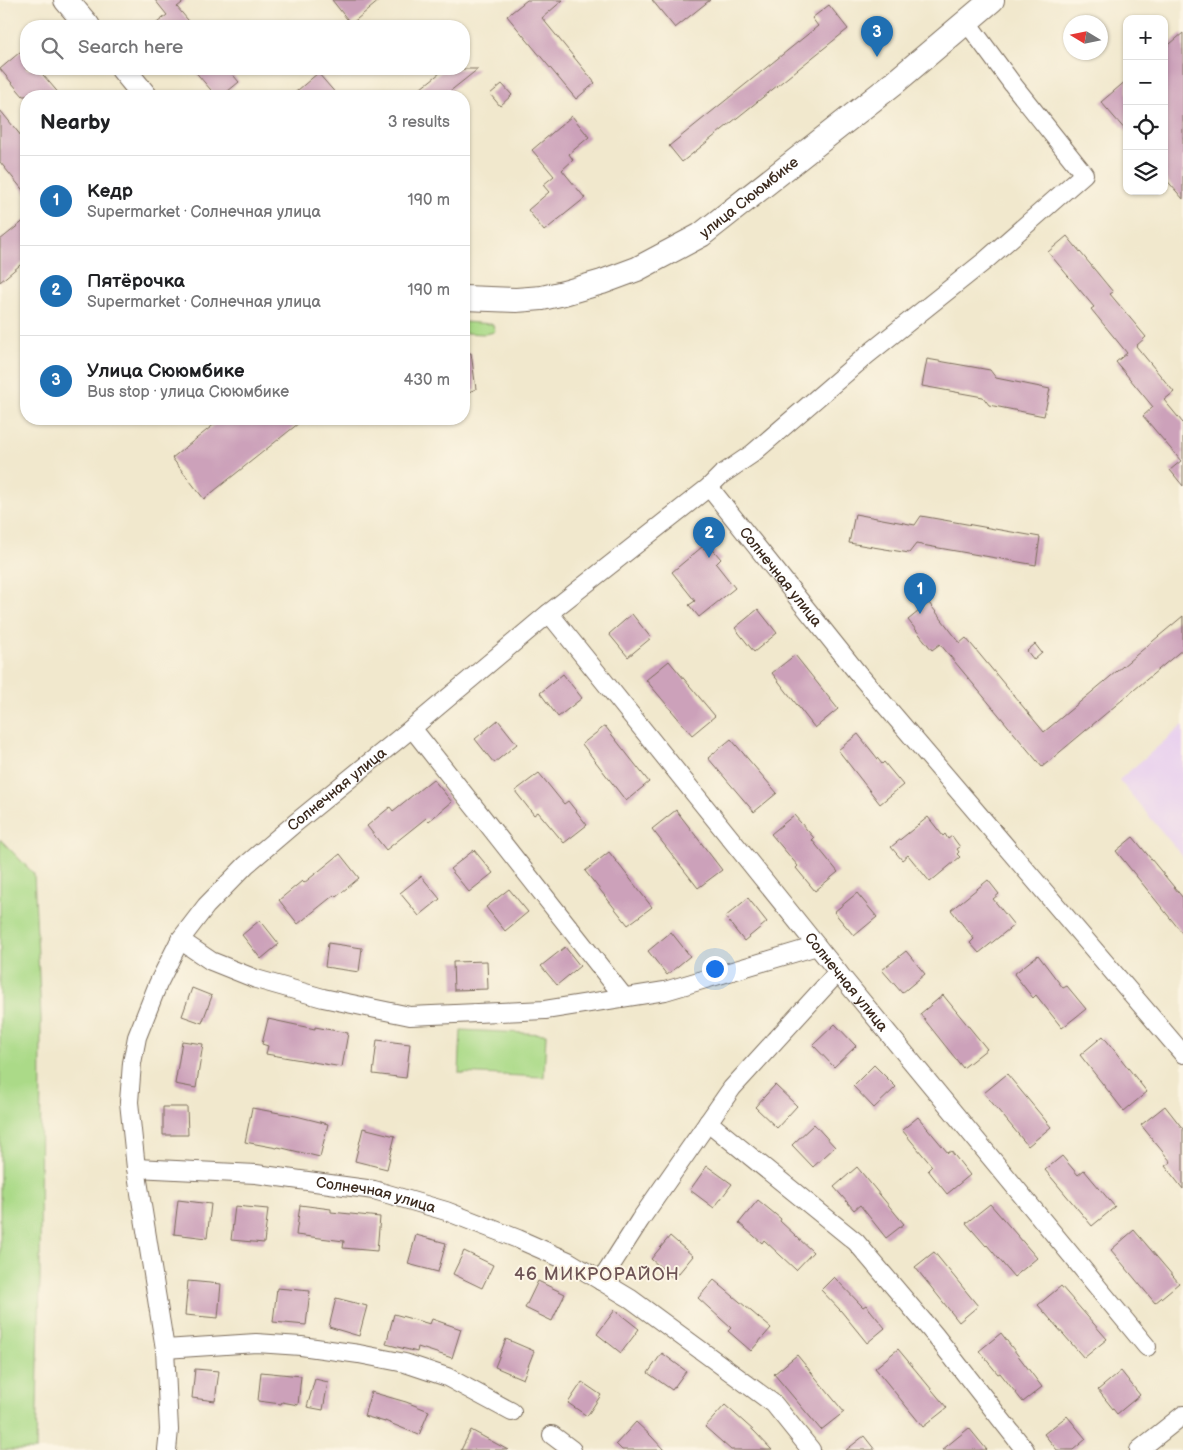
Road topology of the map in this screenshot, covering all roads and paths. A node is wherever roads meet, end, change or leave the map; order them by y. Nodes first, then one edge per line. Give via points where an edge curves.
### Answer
1 (66, 0) edge
2 (992, 0) edge
3 (83, 20) edge
4 (966, 21) junction
5 (128, 75) edge
6 (140, 90) edge
7 (470, 298) edge
8 (709, 487) junction
9 (549, 613) junction
10 (412, 728) junction
11 (180, 940) junction
12 (817, 946) junction
13 (838, 972) junction
14 (624, 998) junction
15 (1183, 1054) edge
16 (708, 1122) junction
17 (136, 1168) junction
18 (601, 1281) junction
19 (1147, 1347) dead end
20 (165, 1349) junction
21 (512, 1412) dead end
22 (1183, 1415) edge
23 (552, 1436) dead end
24 (167, 1450) edge
25 (572, 1450) edge
26 (811, 1450) edge
27 (1025, 1450) edge
28 (1139, 1450) edge

1 - 3 street
2 - 4 street, улица Сююмбике
4 - 7 street, улица Сююмбике via 894,83 701,235 638,269 583,288 542,298
4 - 8 street, Солнечная улица via 1084,174 986,260 866,355
5 - 6 street
8 - 9 street, Солнечная улица
8 - 15 street, Солнечная улица via 856,671
9 - 10 street, Солнечная улица
9 - 12 street, Солнечная улица
10 - 11 street, Солнечная улица via 246,865 206,906
10 - 14 street
11 - 14 street via 210,962 256,979 323,998 410,1016 545,1010
11 - 17 street, Солнечная улица via 137,1037 129,1102
12 - 13 street, Солнечная улица
12 - 14 street via 665,991
13 - 16 street via 732,1088
13 - 19 street, Солнечная улица
16 - 18 street
16 - 27 street via 856,1242 934,1334
17 - 18 street, Солнечная улица via 256,1174 374,1190 446,1211 518,1239 568,1261
17 - 20 street, Солнечная улица
18 - 26 street, Солнечная улица via 631,1299 774,1404
20 - 21 street via 256,1342 369,1356 405,1363 447,1377
20 - 24 street, Солнечная улица
22 - 28 street
23 - 25 street

